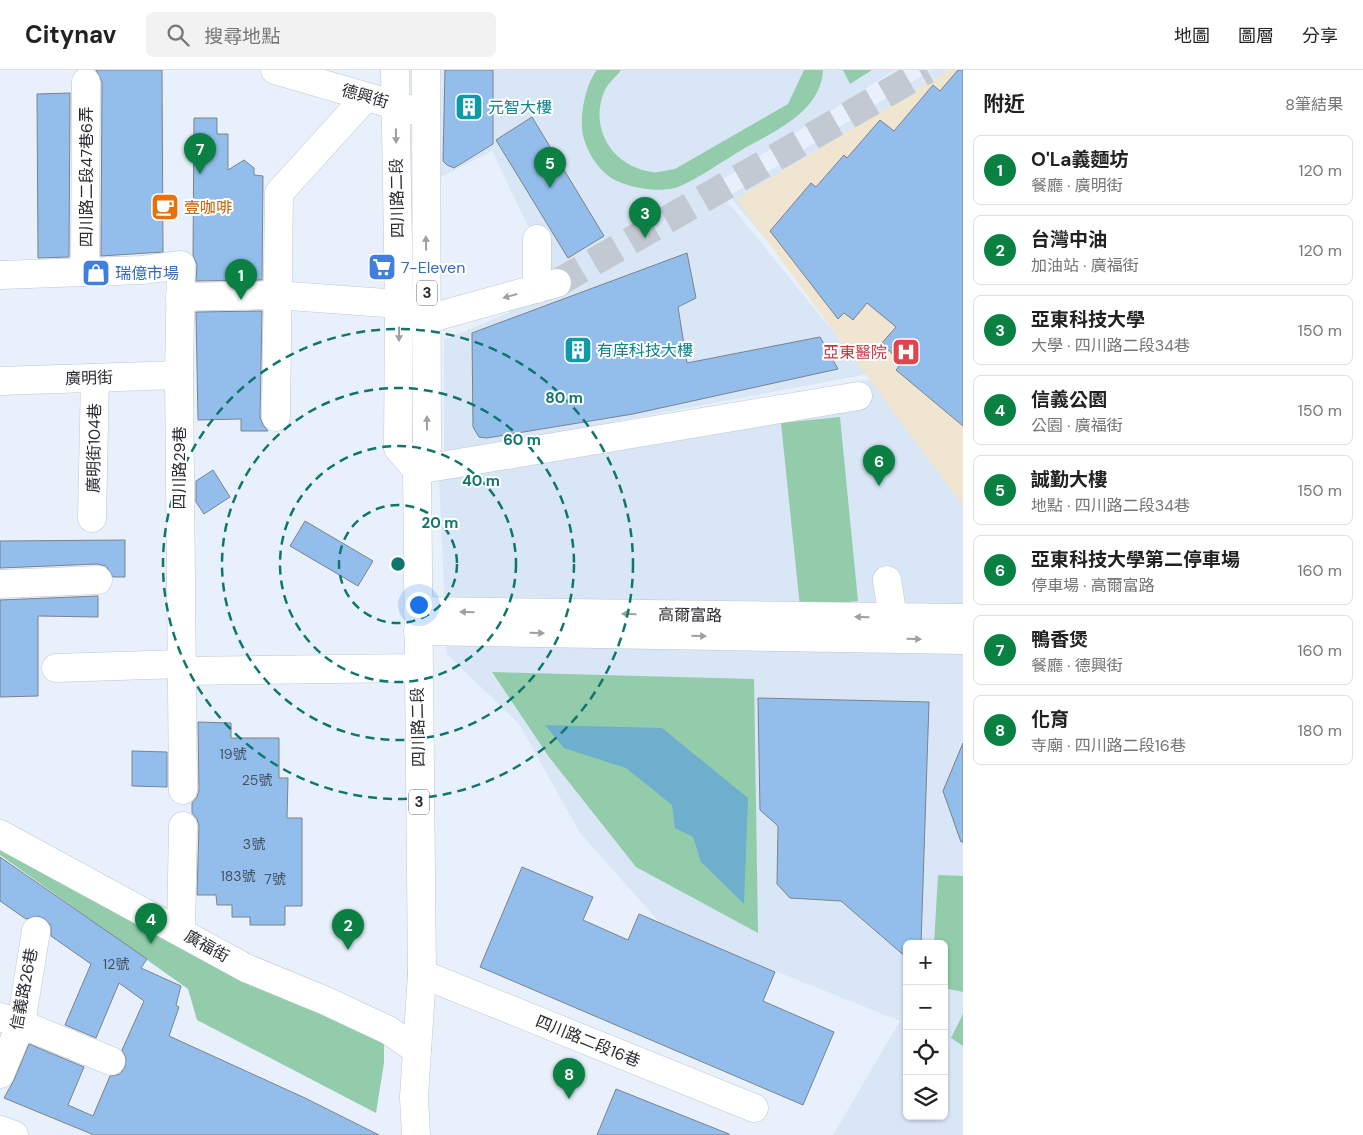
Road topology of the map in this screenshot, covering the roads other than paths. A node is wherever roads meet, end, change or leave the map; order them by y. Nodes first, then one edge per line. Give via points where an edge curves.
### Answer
1 (278, 70) edge
2 (395, 70) edge
3 (426, 70) edge
4 (86, 82) dead end
5 (366, 97) junction
6 (396, 105) junction
7 (426, 114) junction
8 (537, 239) dead end
9 (85, 272) junction
10 (0, 275) edge
11 (276, 295) junction
12 (180, 296) junction
13 (399, 304) junction
14 (427, 314) junction
15 (179, 375) junction
16 (95, 378) junction
17 (0, 381) edge
18 (858, 396) dead end
19 (276, 417) dead end
20 (417, 470) junction
21 (92, 518) dead end
22 (98, 580) dead end
23 (887, 580) dead end
24 (0, 584) edge
25 (893, 618) junction
26 (963, 618) edge
27 (418, 621) junction
28 (963, 640) edge
29 (56, 668) dead end
30 (181, 668) junction
31 (418, 668) junction
32 (183, 790) dead end
33 (183, 826) dead end
34 (0, 834) edge
35 (36, 931) dead end
36 (181, 932) junction
37 (422, 974) junction
38 (10, 1020) edge
39 (417, 1050) junction
40 (111, 1061) dead end
41 (0, 1074) edge
42 (754, 1108) dead end
43 (0, 1130) edge
44 (14, 1135) edge
45 (416, 1135) edge

1 - 5 street, 德興街
2 - 6 street, 四川路二段 / 3
3 - 7 street, 四川路二段 / 3
4 - 9 street, 四川路二段47巷6弄
5 - 6 street, 德興街
5 - 11 street via 279,193
6 - 7 street, 德興街
6 -> 13 street, 四川路二段 / 3
14 -> 7 street, 四川路二段 / 3
8 -> 14 street via 547,286 438,316
9 - 10 street
9 - 12 street, 四川路29巷 via 180,265
11 - 12 street
11 - 13 street
11 - 19 street
12 - 15 street, 四川路29巷
13 - 14 street
13 -> 20 street, 四川路二段 / 3 via 398,448
20 -> 14 street, 四川路二段 / 3 via 427,447
15 - 16 street, 廣明街
15 - 30 street, 四川路29巷
16 - 17 street, 廣明街
16 - 21 street, 廣明街104巷
18 - 20 street
20 - 27 street, 四川路二段 / 3
22 - 24 street
23 - 25 street
25 - 26 street, 高爾富路
25 -> 27 street, 高爾富路
27 -> 28 street, 高爾富路
27 - 31 street, 四川路二段 / 3
29 - 30 street
30 - 31 street
30 - 32 street, 四川路29巷
31 - 37 street, 四川路二段 / 3
33 - 36 street
34 - 36 street, 廣福街
35 - 38 street, 信義路26巷
36 - 39 street, 廣福街 via 246,968 326,1000 388,1030
37 - 39 street, 四川路二段 / 3
37 - 42 street, 四川路二段16巷
38 - 40 street
38 - 41 street, 信義路26巷
39 - 45 street, 四川路二段 / 3
43 - 44 street

